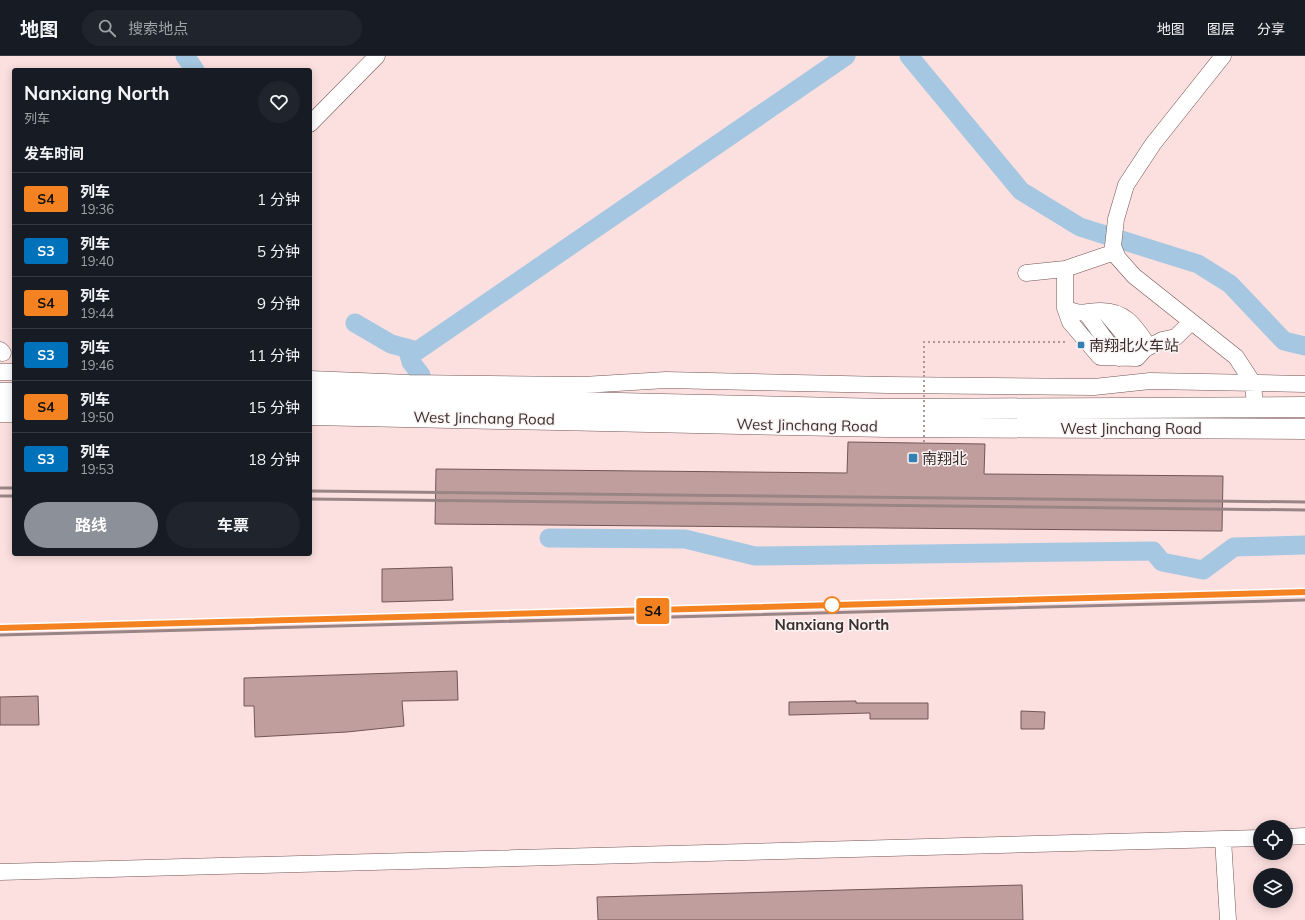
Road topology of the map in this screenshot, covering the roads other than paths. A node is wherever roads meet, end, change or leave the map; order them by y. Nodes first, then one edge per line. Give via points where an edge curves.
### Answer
1 (377, 56) edge
2 (1223, 56) edge
3 (312, 122) edge
4 (1114, 249) junction
5 (1065, 269) junction
6 (1026, 273) dead end
7 (1065, 308) junction
8 (1086, 313) junction
9 (1191, 322) junction
10 (1145, 351) junction
11 (1119, 358) junction
12 (0, 372) edge
13 (12, 372) edge
14 (312, 379) edge
15 (1253, 383) junction
16 (1305, 384) edge
17 (0, 393) edge
18 (12, 394) edge
19 (312, 396) edge
20 (1255, 407) junction
21 (1305, 407) edge
22 (0, 412) edge
23 (12, 412) edge
24 (312, 414) edge
25 (1305, 429) edge
26 (1305, 836) edge
27 (1293, 837) edge
28 (1253, 838) edge
29 (1223, 839) junction
30 (0, 872) edge
31 (1228, 920) edge

1 - 3 street
2 - 4 street via 1153,144 1126,185 1116,219
4 - 5 street
4 - 9 street via 1118,258 1134,276
5 - 6 street
5 - 7 street
7 - 8 street via 1077,314
7 - 11 street via 1070,322 1100,357
8 - 10 street via 1120,314 1134,325
8 - 11 street
9 - 10 street via 1176,337 1162,340
9 - 15 street via 1236,357
10 - 11 street via 1137,358
12 - 13 street
14 - 15 street via 409,384 559,385 666,380 1094,387 1150,381
15 - 16 street
15 - 20 street
17 - 18 main road
19 - 20 main road, West Jinchang Road via 887,409
20 - 21 main road, West Jinchang Road
22 - 23 main road
24 - 25 main road, West Jinchang Road via 887,427
26 - 27 street
28 - 29 street
29 - 30 street
29 - 31 street

